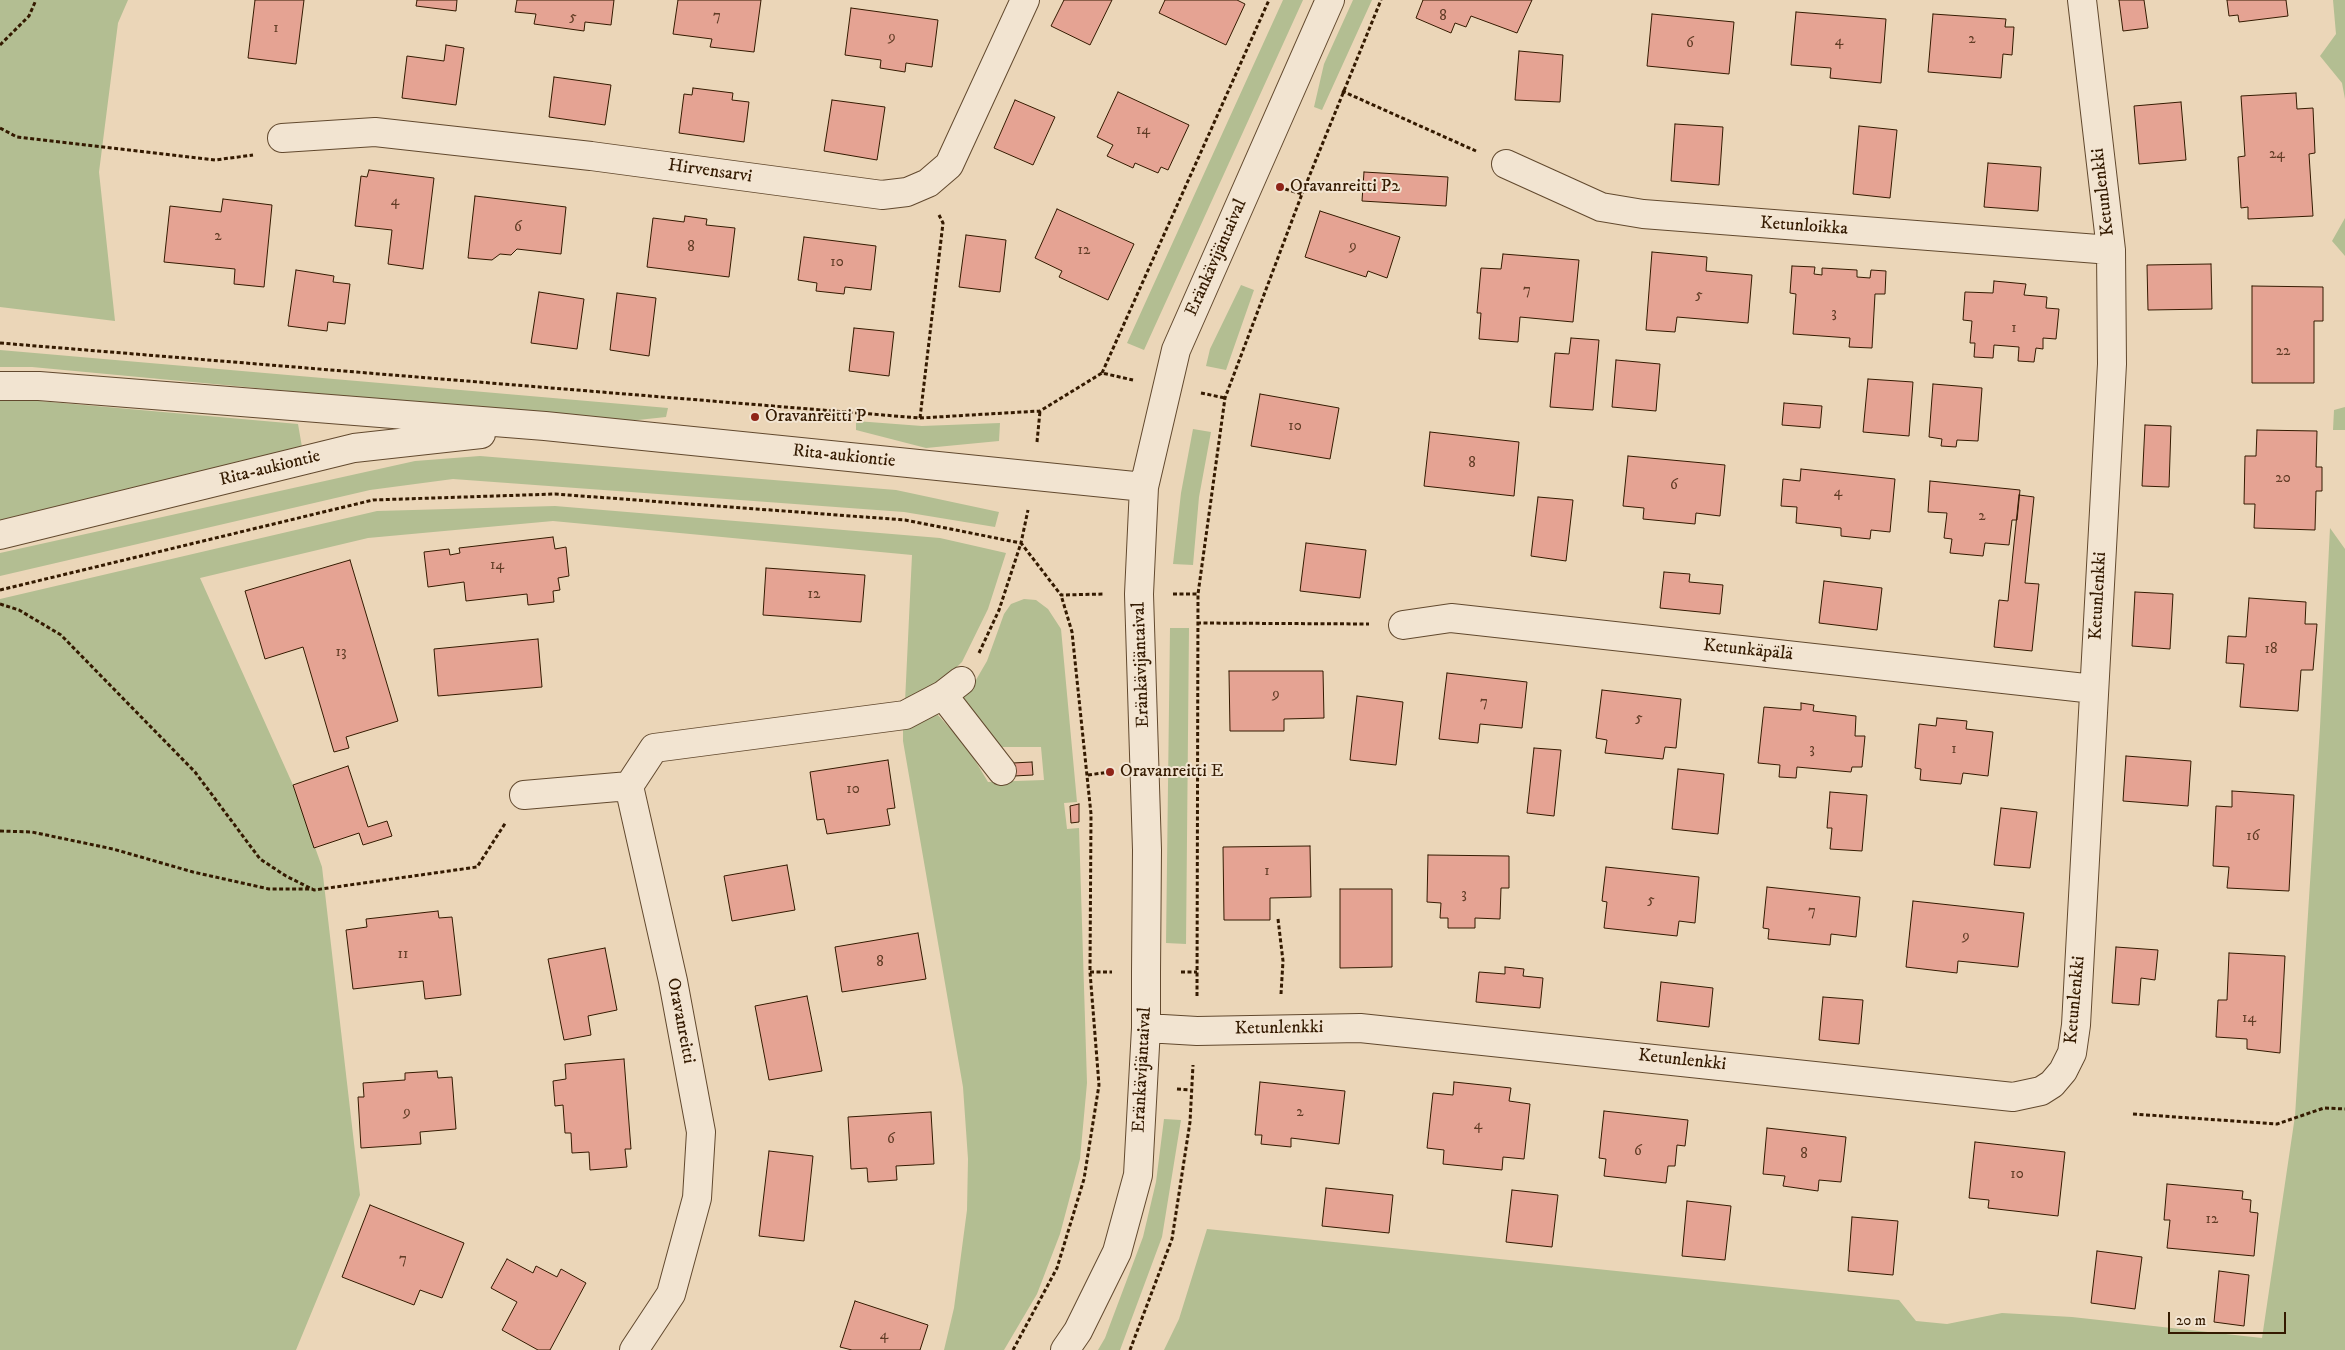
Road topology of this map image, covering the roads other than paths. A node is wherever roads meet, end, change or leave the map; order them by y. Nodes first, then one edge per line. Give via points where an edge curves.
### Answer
1 (1025, 0) edge
2 (1330, 0) edge
3 (2082, 0) edge
4 (282, 138) road end
5 (1506, 164) road end
6 (2111, 250) junction
7 (0, 386) edge
8 (545, 426) junction
9 (1144, 487) junction
10 (0, 535) edge
11 (1403, 625) road end
12 (2094, 689) junction
13 (1002, 771) dead end
14 (629, 786) junction
15 (524, 795) road end
16 (1146, 1028) junction
17 (634, 1350) edge
18 (1065, 1350) edge

1 - 4 street, Hirvensarvi via 950,165 928,183 907,192 882,195 592,156 375,132
2 - 9 street, Eränkävijäntaival via 1176,350
3 - 6 street, Ketunlenkki
5 - 6 street, Ketunloikka via 1601,207 1643,214
6 - 12 street, Ketunlenkki via 2112,364
7 - 8 street, Rita-aukiontie via 39,386
8 - 9 street, Rita-aukiontie
8 - 10 street, Rita-aukiontie via 354,448
9 - 16 street, Eränkävijäntaival via 1140,594 1147,850
11 - 12 street, Ketunkäpälä via 1451,618
12 - 16 street, Ketunlenkki via 2076,1025 2072,1053 2063,1071 2041,1091 2013,1097 1360,1028 1197,1031
13 - 14 street via 952,688 905,715 654,748
14 - 15 street
14 - 17 street, Oravanreitti via 673,981 701,1132 697,1198 680,1265 671,1294
16 - 18 street, Eränkävijäntaival via 1138,1175 1117,1252 1078,1331

